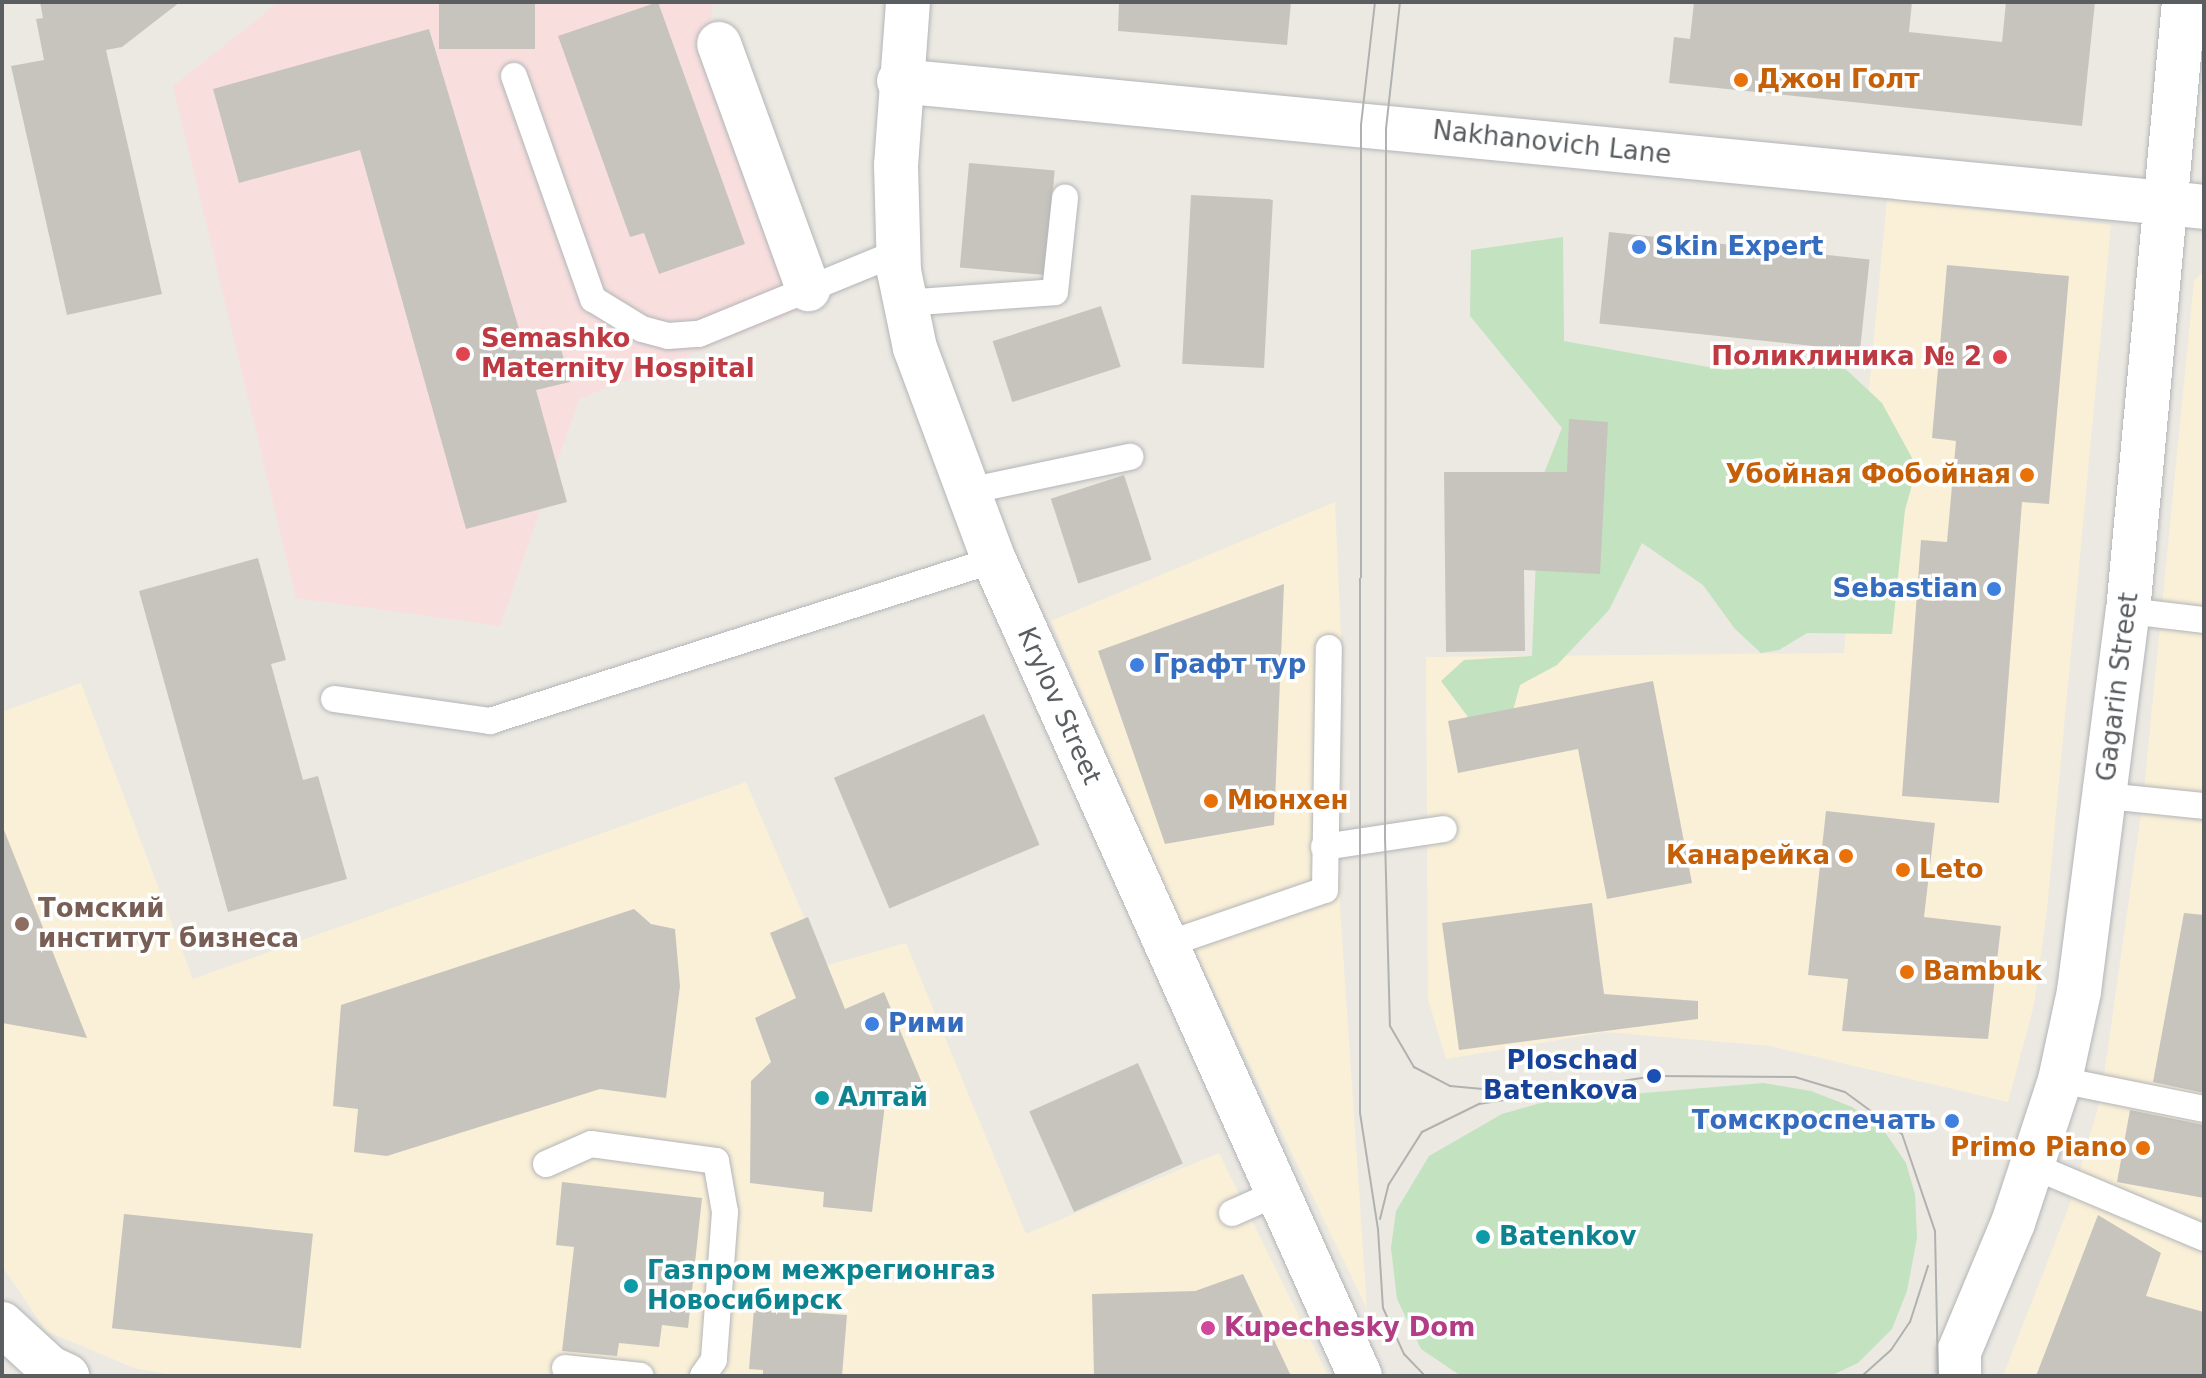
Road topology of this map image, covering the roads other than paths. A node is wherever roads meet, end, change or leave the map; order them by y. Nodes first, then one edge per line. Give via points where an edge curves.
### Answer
1 (908, 2) edge
2 (2184, 2) edge
3 (719, 44) dead end
4 (514, 76) dead end
5 (899, 81) junction
6 (1065, 198) dead end
7 (2186, 205) edge
8 (899, 252) junction
9 (808, 289) junction
10 (903, 303) junction
11 (1130, 457) dead end
12 (968, 491) junction
13 (994, 560) junction
14 (2128, 611) junction
15 (2204, 620) edge
16 (1329, 648) dead end
17 (334, 699) dead end
18 (2106, 796) junction
19 (2204, 806) edge
20 (1444, 829) dead end
21 (1324, 847) junction
22 (1165, 945) junction
23 (2060, 1080) junction
24 (2204, 1109) edge
25 (546, 1164) dead end
26 (2033, 1166) junction
27 (1277, 1193) junction
28 (1232, 1213) dead end
29 (2204, 1238) edge
30 (2, 1324) edge
31 (565, 1368) dead end
32 (1954, 1368) edge
33 (67, 1376) edge
34 (641, 1376) edge
35 (703, 1376) edge
36 (1360, 1376) edge

1 - 5 main road, Krylov Street
2 - 7 main road, Gagarin Street
3 - 9 main road
4 - 9 lane via 593,299 610,313 668,336 699,334
5 - 7 main road, Nakhanovich Lane
5 - 8 main road, Krylov Street
6 - 10 lane via 1055,292
7 - 14 main road, Gagarin Street
8 - 9 lane
8 - 10 main road, Krylov Street
10 - 12 main road, Krylov Street
11 - 12 lane
12 - 13 main road, Krylov Street
13 - 17 lane via 490,721
13 - 22 main road, Krylov Street
14 - 15 lane
14 - 18 main road, Gagarin Street
16 - 21 lane
18 - 19 lane
18 - 23 main road, Gagarin Street via 2079,991
20 - 21 lane
21 - 22 lane via 1325,890
22 - 27 main road, Krylov Street
23 - 24 lane
23 - 26 main road, Gagarin Street
25 - 35 lane via 591,1144 716,1161 725,1212 714,1360
26 - 29 lane
26 - 32 main road, Gagarin Street
27 - 28 lane
27 - 36 main road, Krylov Street
30 - 33 main road via 50,1368
31 - 34 lane

